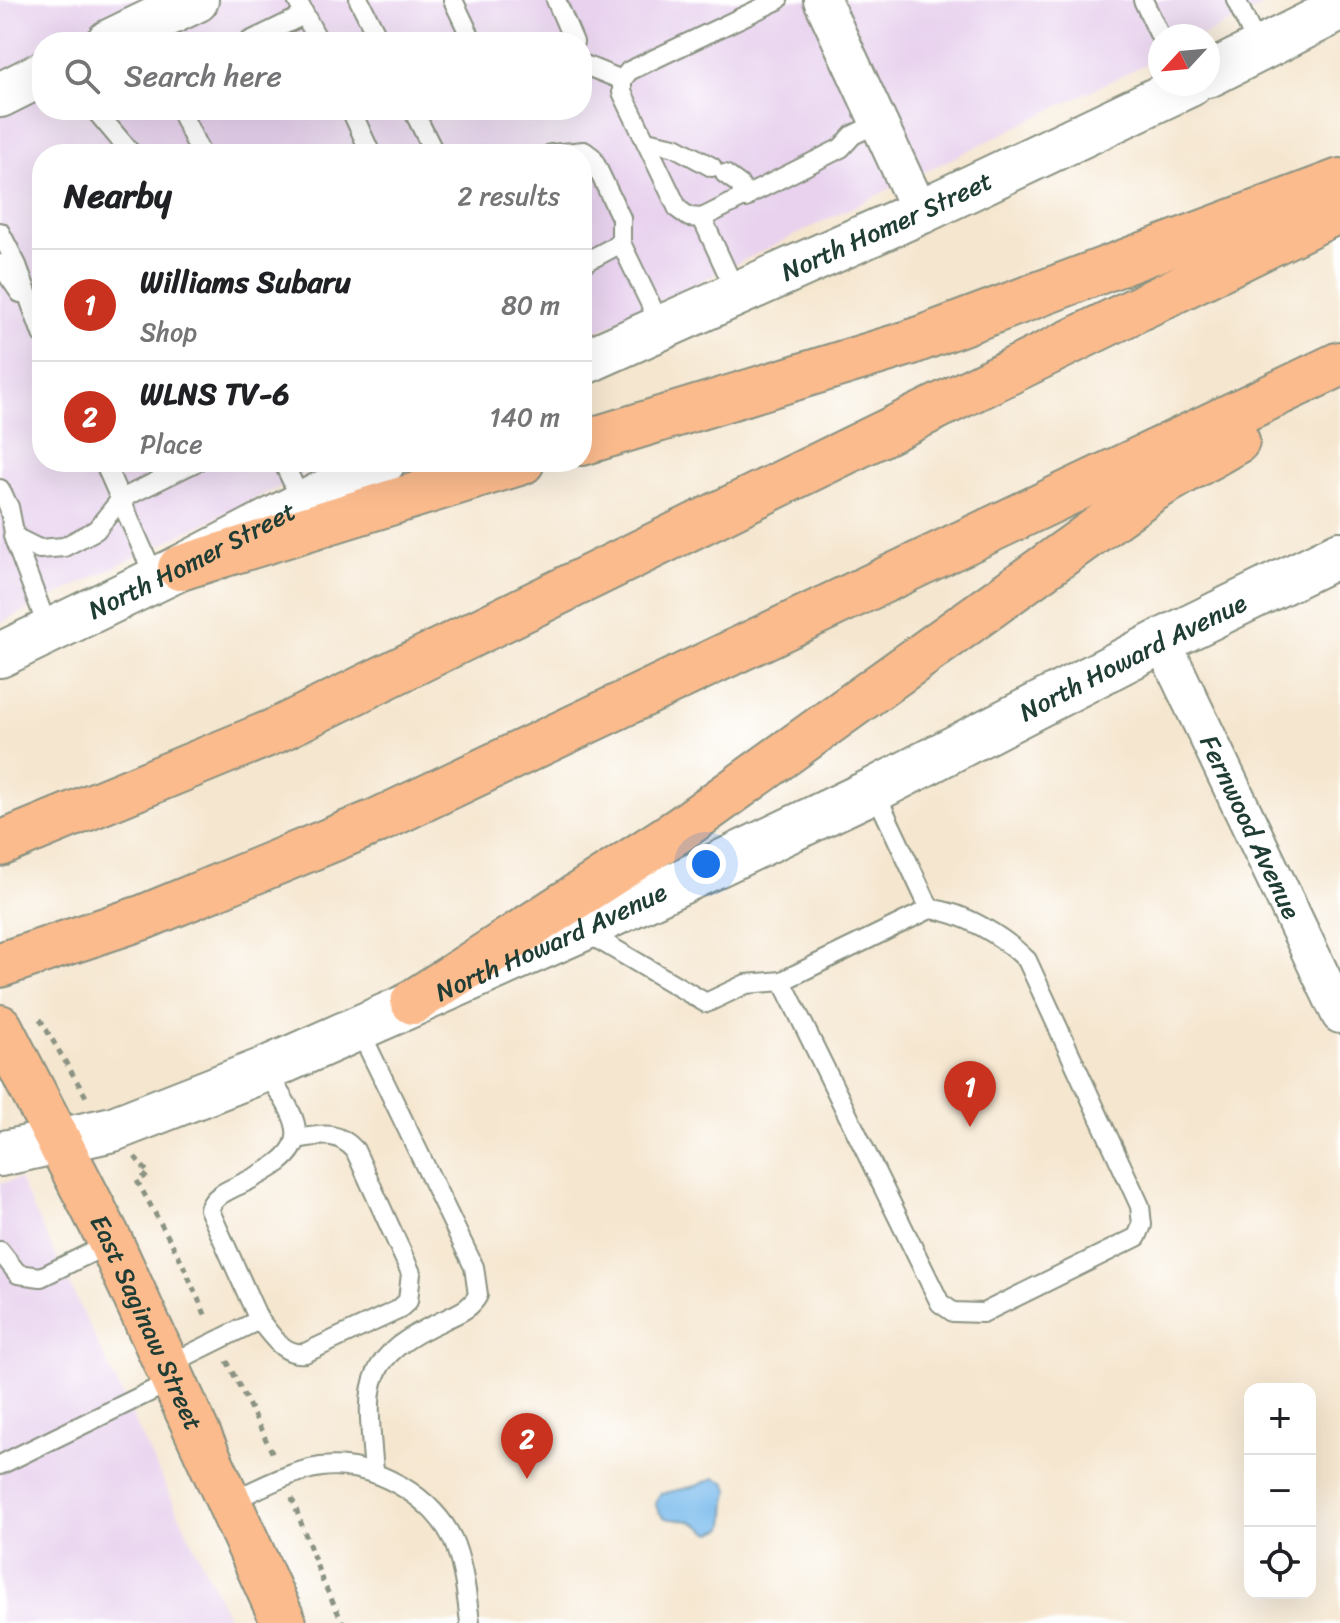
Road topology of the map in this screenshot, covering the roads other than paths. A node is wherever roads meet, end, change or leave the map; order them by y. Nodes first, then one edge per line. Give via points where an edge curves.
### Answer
1 (196, 0) edge
2 (359, 0) edge
3 (453, 0) edge
4 (556, 0) edge
5 (778, 0) edge
6 (822, 0) edge
7 (1143, 0) edge
8 (1236, 0) edge
9 (301, 7) edge
10 (1340, 9) edge
11 (1154, 24) edge
12 (140, 32) edge
13 (263, 32) edge
14 (314, 32) edge
15 (375, 32) edge
16 (468, 32) edge
17 (570, 32) edge
18 (1259, 49) junction
19 (592, 68) edge
20 (1220, 68) edge
21 (32, 79) edge
22 (622, 80) junction
23 (0, 95) edge
24 (1162, 96) edge
25 (103, 120) edge
26 (185, 120) edge
27 (356, 120) edge
28 (418, 120) edge
29 (878, 123) junction
30 (646, 141) junction
31 (124, 144) edge
32 (196, 144) edge
33 (366, 144) edge
34 (430, 144) edge
35 (592, 157) edge
36 (1340, 181) edge
37 (746, 198) junction
38 (1340, 210) edge
39 (920, 212) junction
40 (702, 218) junction
41 (0, 232) edge
42 (621, 243) junction
43 (592, 257) edge
44 (0, 264) edge
45 (736, 292) junction
46 (29, 305) junction
47 (32, 312) edge
48 (661, 326) junction
49 (592, 358) edge
50 (1340, 364) edge
51 (1340, 389) edge
52 (592, 440) edge
53 (109, 472) edge
54 (176, 472) edge
55 (288, 472) edge
56 (364, 472) edge
57 (490, 472) edge
58 (0, 489) edge
59 (121, 499) junction
60 (303, 504) junction
61 (0, 522) edge
62 (15, 537) junction
63 (1340, 554) edge
64 (168, 574) junction
65 (49, 631) junction
66 (1162, 641) junction
67 (0, 655) edge
68 (874, 790) junction
69 (0, 844) edge
70 (930, 909) junction
71 (582, 929) junction
72 (0, 965) edge
73 (782, 981) junction
74 (413, 1002) junction
75 (1340, 1015) edge
76 (17, 1017) edge
77 (359, 1029) junction
78 (264, 1070) junction
79 (59, 1139) junction
80 (296, 1139) junction
81 (0, 1154) edge
82 (111, 1243) junction
83 (0, 1251) edge
84 (259, 1320) junction
85 (171, 1372) junction
86 (0, 1465) edge
87 (374, 1472) junction
88 (230, 1502) junction
89 (284, 1623) edge
90 (470, 1623) edge

1 - 12 street
2 - 15 lane
3 - 16 lane
4 - 17 lane
5 - 22 lane via 629,71
6 - 29 street
7 - 11 lane
8 - 18 lane
9 - 13 lane
9 - 14 lane
10 - 18 street, North Homer Street
18 - 20 street, North Homer Street
19 - 22 lane
21 - 23 street
22 - 30 lane via 622,92
24 - 39 street, North Homer Street
25 - 31 lane
26 - 32 lane
27 - 33 lane
28 - 34 lane
29 - 37 lane
29 - 39 street
30 - 37 lane via 675,147 718,170 739,184
30 - 40 lane via 678,209
35 - 42 lane via 621,218
36 - 52 main road via 909,343
37 - 40 lane
38 - 69 main road via 312,713
39 - 45 street, North Homer Street
40 - 45 lane
41 - 46 lane
42 - 43 lane
42 - 48 lane
44 - 46 lane
45 - 48 street, North Homer Street
46 - 47 lane
48 - 49 street, North Homer Street
50 - 72 main road via 377,821 144,917
51 - 74 main road via 1152,490 679,830
53 - 59 lane
54 - 59 lane
55 - 60 lane
56 - 60 street, North Homer Street
57 - 64 main road
58 - 62 lane
59 - 62 lane via 96,530 64,547 39,549
59 - 64 lane
60 - 64 street, North Homer Street
61 - 62 lane
62 - 65 lane
63 - 66 street, North Howard Avenue
64 - 65 street, North Homer Street
65 - 67 street, North Homer Street
66 - 68 street, North Howard Avenue
66 - 75 street, Fernwood Avenue
68 - 70 lane
68 - 71 street, North Howard Avenue
70 - 73 lane
70 - 73 lane via 949,911 1013,946 1027,960 1140,1206 1142,1225 1129,1243 983,1313 953,1312 940,1303
71 - 73 lane via 706,1003 746,984
71 - 74 street, North Howard Avenue
74 - 77 street, North Howard Avenue
76 - 79 main road, East Saginaw Street
77 - 78 street, North Howard Avenue
77 - 87 lane via 478,1283 474,1304 390,1349 378,1367 369,1418
78 - 79 street, North Howard Avenue via 113,1129
78 - 80 lane via 290,1106
79 - 81 street, North Howard Avenue
79 - 82 main road, East Saginaw Street
80 - 84 lane via 284,1161 220,1195 209,1209
80 - 84 lane via 332,1134 355,1150 411,1273 412,1287 398,1310 305,1353 294,1354
82 - 83 lane via 41,1277 18,1274
82 - 85 main road, East Saginaw Street
84 - 85 lane via 216,1340
85 - 86 lane
85 - 88 main road, East Saginaw Street
87 - 88 lane via 321,1467 284,1476
87 - 90 lane via 434,1514 454,1542
88 - 89 main road, East Saginaw Street

